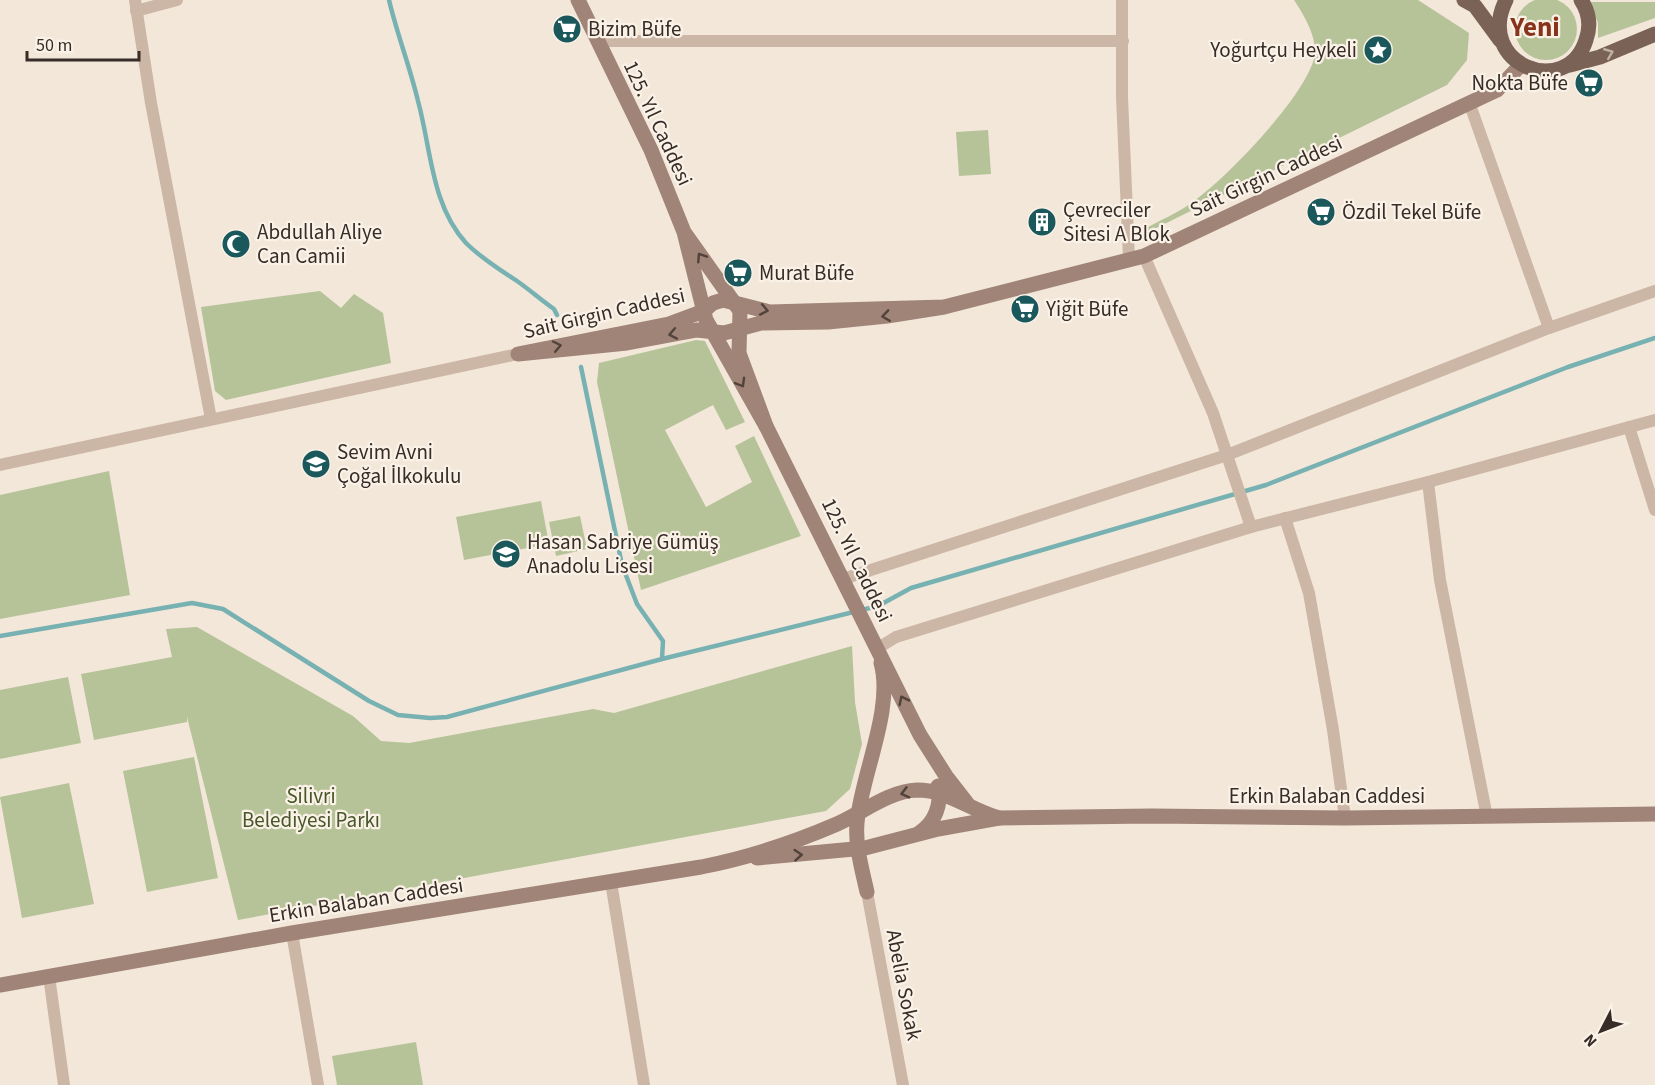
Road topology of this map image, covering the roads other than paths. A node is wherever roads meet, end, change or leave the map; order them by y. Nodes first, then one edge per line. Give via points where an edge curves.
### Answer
1 (177, 0) edge
2 (578, 0) edge
3 (1122, 0) edge
4 (1464, 0) edge
5 (1506, 0) edge
6 (1581, 0) edge
7 (135, 5) edge
8 (1655, 34) edge
9 (597, 40) junction
10 (1123, 41) junction
11 (1501, 42) junction
12 (1521, 65) junction
13 (1561, 68) junction
14 (1469, 102) junction
15 (684, 232) junction
16 (1136, 257) junction
17 (1655, 291) edge
18 (735, 304) junction
19 (944, 307) junction
20 (704, 311) junction
21 (1549, 328) junction
22 (741, 330) junction
23 (713, 334) junction
24 (519, 354) junction
25 (211, 419) junction
26 (1655, 420) edge
27 (766, 426) junction
28 (1629, 427) junction
29 (1227, 455) junction
30 (0, 465) edge
31 (1428, 482) junction
32 (1655, 510) edge
33 (1285, 518) junction
34 (1251, 527) junction
35 (843, 579) junction
36 (878, 648) junction
37 (920, 735) junction
38 (940, 795) junction
39 (861, 798) junction
40 (967, 803) junction
41 (858, 813) junction
42 (1655, 814) edge
43 (1487, 817) junction
44 (999, 818) junction
45 (1345, 818) junction
46 (815, 833) junction
47 (916, 834) junction
48 (883, 843) junction
49 (858, 849) junction
50 (739, 859) junction
51 (611, 882) junction
52 (867, 892) junction
53 (292, 933) junction
54 (49, 976) junction
55 (0, 985) edge
56 (64, 1085) edge
57 (318, 1085) edge
58 (644, 1085) edge
59 (903, 1085) edge

1 - 7 street
2 - 9 street, 125. Yıl Caddesi
3 - 10 street
4 - 11 main road via 1475,6
5 - 11 main road via 1498,28
6 - 13 main road via 1589,32 1574,60
7 - 25 street
13 -> 8 main road
9 - 10 street
9 - 15 street, 125. Yıl Caddesi via 651,150
10 - 16 street via 1122,97
11 - 12 main road
12 - 13 main road via 1540,71
12 - 14 street, Sait Girgin Caddesi via 1497,90
14 - 16 street, Sait Girgin Caddesi
14 - 21 street
18 -> 15 street, 125. Yıl Caddesi
15 - 20 street, 125. Yıl Caddesi
16 - 19 street, Sait Girgin Caddesi
16 - 29 street via 1213,413
17 - 21 street
18 -> 19 street, Sait Girgin Caddesi via 770,312
18 - 20 street, Sait Girgin Caddesi via 723,300
18 - 22 street, 125. Yıl Caddesi via 740,311
19 -> 22 street, Sait Girgin Caddesi via 828,322 760,323
20 - 23 street, 125. Yıl Caddesi
24 -> 20 street, Sait Girgin Caddesi via 669,324
21 - 29 street
22 - 23 street, Sait Girgin Caddesi
22 - 27 street, 125. Yıl Caddesi via 739,353
23 -> 24 street, Sait Girgin Caddesi via 697,330 627,344
23 -> 27 street, 125. Yıl Caddesi
24 - 25 street
25 - 30 street
26 - 28 street
27 - 35 street, 125. Yıl Caddesi
28 - 31 street
28 - 32 street
29 - 34 street
29 - 35 street
31 - 33 street
31 - 43 street via 1440,580
33 - 34 street
33 - 45 street via 1309,593
34 - 36 street via 896,638
35 - 36 street, 125. Yıl Caddesi
37 -> 36 street, 125. Yıl Caddesi
36 - 39 street via 883,668 878,733
37 - 38 street
37 - 40 street
38 - 40 street, Erkin Balaban Caddesi
38 -> 41 street, Erkin Balaban Caddesi via 918,790
38 - 47 street via 933,821
39 - 41 street
39 - 46 street
40 - 44 street, Erkin Balaban Caddesi
41 - 46 street, Erkin Balaban Caddesi
41 - 49 street
42 - 43 street, Erkin Balaban Caddesi
43 - 45 street, Erkin Balaban Caddesi
44 - 45 street, Erkin Balaban Caddesi
44 - 47 street, Erkin Balaban Caddesi
46 - 50 street, Erkin Balaban Caddesi
47 - 48 street, Erkin Balaban Caddesi
48 - 49 street, Erkin Balaban Caddesi
48 - 52 street via 871,850 868,859
50 -> 49 street, Erkin Balaban Caddesi
49 - 52 street
50 - 51 street, Erkin Balaban Caddesi
51 - 53 street, Erkin Balaban Caddesi
51 - 58 street
52 - 59 street, Abelia Sokak
53 - 54 street, Erkin Balaban Caddesi
53 - 57 street
54 - 55 street, Erkin Balaban Caddesi
54 - 56 street

